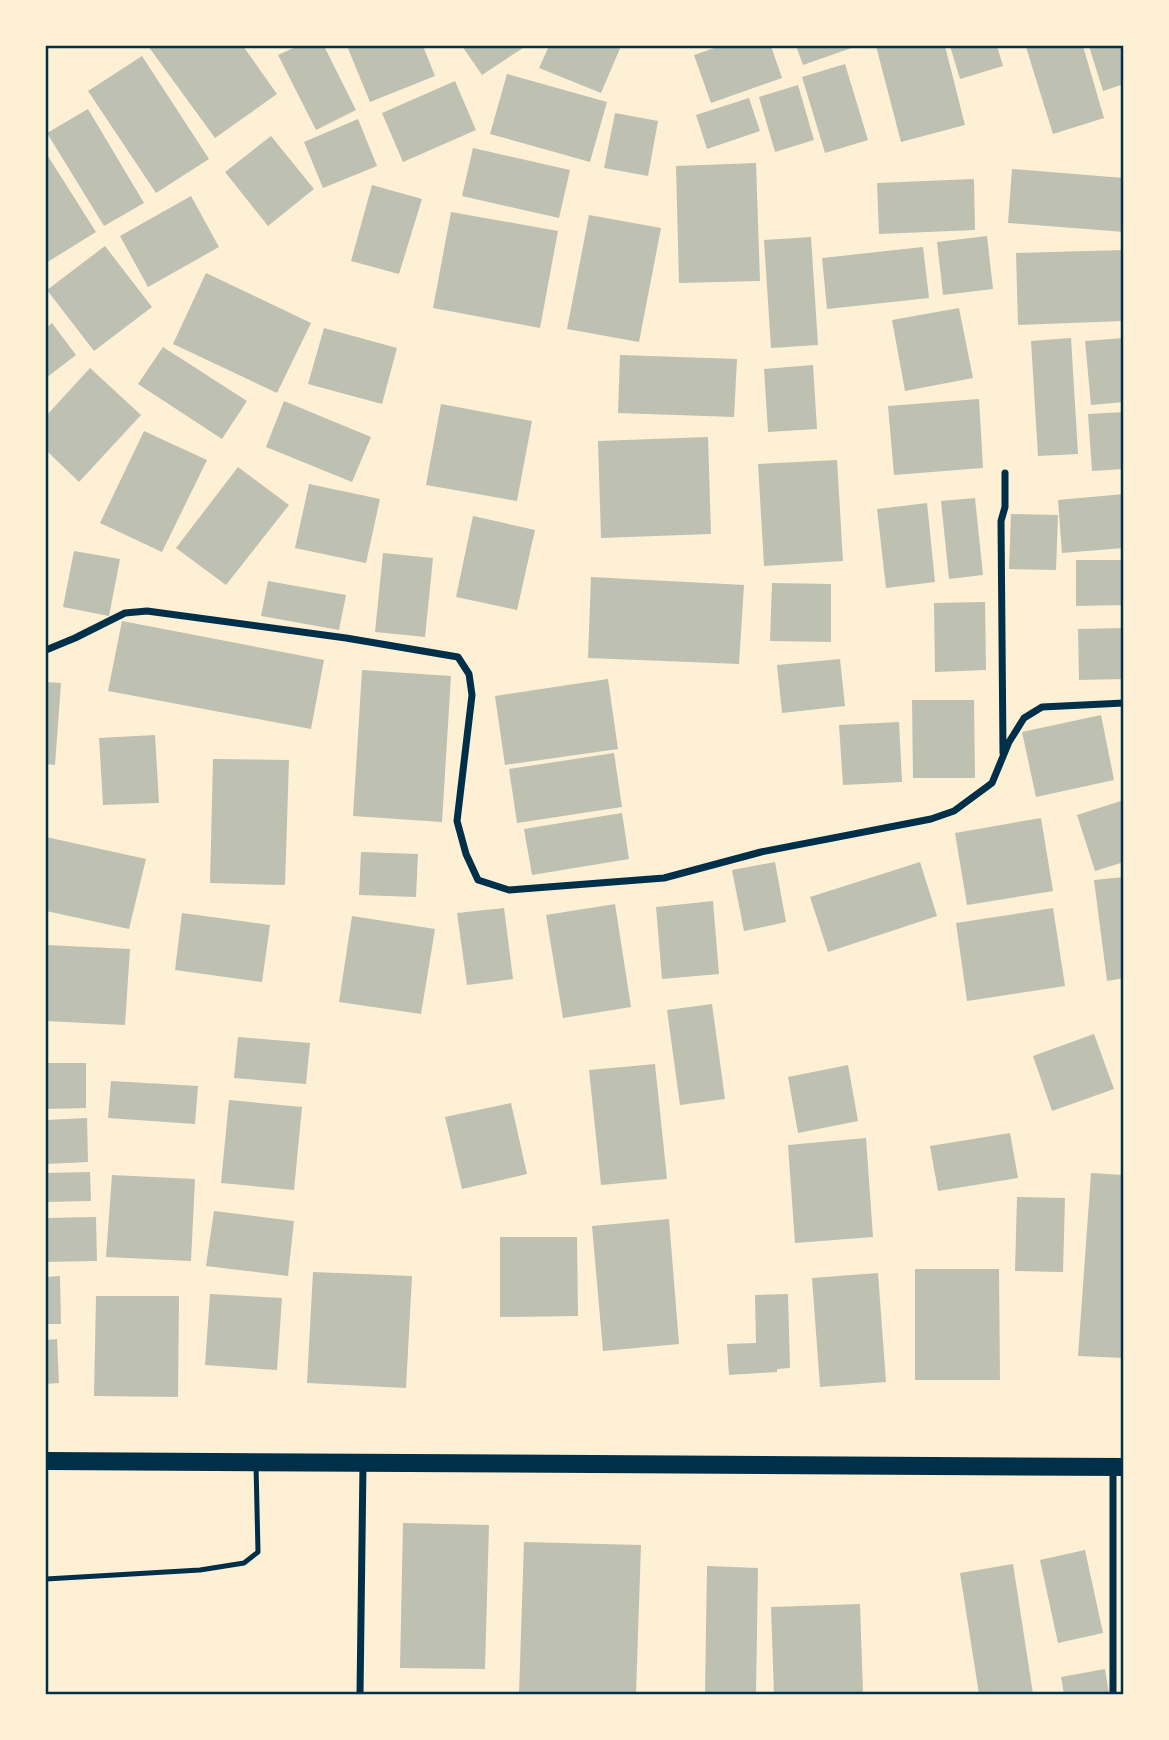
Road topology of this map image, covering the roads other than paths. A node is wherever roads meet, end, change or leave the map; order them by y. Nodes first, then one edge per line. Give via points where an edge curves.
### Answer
1 (1005, 473) dead end
2 (46, 650) edge
3 (1124, 703) edge
4 (1003, 757) junction
5 (46, 1461) edge
6 (256, 1461) junction
7 (363, 1462) junction
8 (1118, 1467) edge
9 (46, 1579) edge
10 (360, 1695) edge
11 (1113, 1695) edge

1 - 4 street
2 - 4 street via 125,612 147,611 458,657 470,674 472,695 457,821 478,880 509,890 664,878 761,852 931,819 954,811 992,783
3 - 4 street via 1042,707 1024,718
5 - 6 main road
6 - 7 main road
6 - 9 lane via 258,1552 244,1563
7 - 8 main road
7 - 10 street
8 - 11 street

